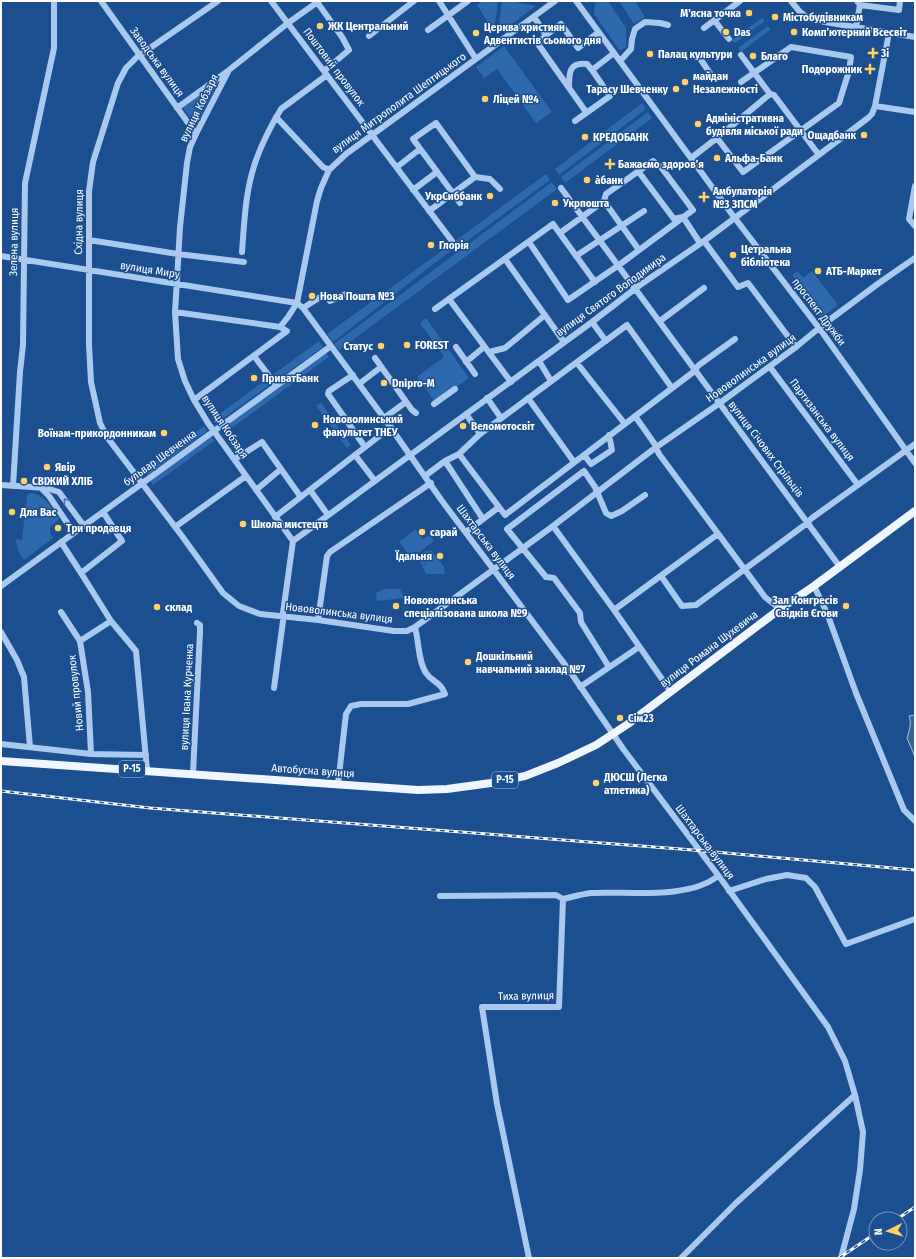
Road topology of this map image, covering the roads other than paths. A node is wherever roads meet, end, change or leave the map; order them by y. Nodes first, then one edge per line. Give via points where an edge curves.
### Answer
1 (54, 1) edge
2 (218, 1) edge
3 (271, 1) edge
4 (414, 1) edge
5 (439, 1) edge
6 (468, 1) edge
7 (555, 1) edge
8 (576, 1) edge
9 (740, 1) edge
10 (900, 1) edge
11 (104, 2) edge
12 (318, 2) edge
13 (792, 3) edge
14 (858, 3) edge
15 (448, 16) junction
16 (534, 16) junction
17 (714, 20) junction
18 (288, 23) junction
19 (668, 25) dead end
20 (704, 28) dead end
21 (856, 28) junction
22 (428, 30) dead end
23 (599, 32) junction
24 (889, 33) junction
25 (546, 35) junction
26 (369, 36) dead end
27 (915, 37) edge
28 (729, 39) dead end
29 (614, 54) junction
30 (140, 55) junction
31 (741, 55) dead end
32 (476, 59) junction
33 (701, 60) dead end
34 (620, 61) junction
35 (229, 70) junction
36 (592, 70) junction
37 (326, 73) junction
38 (754, 73) junction
39 (712, 76) dead end
40 (741, 82) dead end
41 (569, 88) junction
42 (770, 94) junction
43 (875, 106) junction
44 (177, 108) junction
45 (586, 112) junction
46 (915, 112) edge
47 (276, 117) junction
48 (575, 120) dead end
49 (800, 130) junction
50 (196, 134) junction
51 (372, 135) junction
52 (717, 138) junction
53 (420, 149) junction
54 (819, 155) junction
55 (691, 158) junction
56 (397, 167) junction
57 (329, 170) junction
58 (638, 171) junction
59 (437, 172) junction
60 (475, 177) junction
61 (915, 186) edge
62 (561, 188) dead end
63 (500, 189) dead end
64 (413, 190) junction
65 (453, 193) junction
66 (604, 201) junction
67 (460, 203) dead end
68 (429, 211) junction
69 (644, 211) dead end
70 (582, 216) junction
71 (683, 217) junction
72 (734, 217) junction
73 (622, 226) junction
74 (915, 226) edge
75 (560, 233) junction
76 (89, 240) junction
77 (600, 240) junction
78 (452, 241) dead end
79 (529, 242) junction
80 (702, 242) junction
81 (639, 250) junction
82 (242, 252) dead end
83 (178, 254) junction
84 (1, 256) edge
85 (576, 256) junction
86 (915, 258) edge
87 (505, 259) junction
88 (23, 260) junction
89 (244, 262) dead end
90 (619, 265) junction
91 (89, 270) junction
92 (595, 282) junction
93 (176, 284) junction
94 (636, 288) junction
95 (704, 288) dead end
96 (346, 294) dead end
97 (449, 299) junction
98 (297, 303) junction
99 (303, 308) junction
100 (436, 309) dead end
101 (175, 312) junction
102 (545, 315) junction
103 (592, 322) junction
104 (660, 322) junction
105 (280, 327) junction
106 (819, 328) junction
107 (735, 339) dead end
108 (606, 341) junction
109 (564, 342) junction
110 (331, 346) junction
111 (456, 347) dead end
112 (796, 347) junction
113 (486, 349) junction
114 (254, 356) junction
115 (375, 358) dead end
116 (539, 361) junction
117 (466, 362) junction
118 (577, 363) junction
119 (381, 367) junction
120 (770, 367) junction
121 (695, 369) junction
122 (475, 374) dead end
123 (353, 375) junction
124 (551, 381) junction
125 (511, 382) junction
126 (359, 384) junction
127 (276, 385) junction
128 (672, 388) junction
129 (455, 389) dead end
130 (487, 398) junction
131 (528, 398) junction
132 (194, 400) junction
133 (406, 402) junction
134 (720, 403) junction
135 (434, 404) dead end
136 (416, 413) dead end
137 (466, 414) junction
138 (635, 416) junction
139 (384, 418) junction
140 (501, 418) junction
141 (624, 424) junction
142 (391, 428) junction
143 (214, 430) junction
144 (480, 434) junction
145 (609, 436) junction
146 (915, 444) edge
147 (365, 447) junction
148 (655, 448) junction
149 (906, 450) junction
150 (459, 454) junction
151 (356, 455) junction
152 (410, 455) junction
153 (584, 455) junction
154 (235, 459) junction
155 (445, 461) junction
156 (574, 462) junction
157 (915, 463) edge
158 (281, 469) junction
159 (246, 476) junction
160 (425, 476) junction
161 (375, 481) junction
162 (142, 483) junction
163 (431, 483) junction
164 (1, 485) edge
165 (858, 485) junction
166 (13, 486) junction
167 (41, 488) junction
168 (256, 490) junction
169 (310, 490) junction
170 (597, 492) junction
171 (645, 495) dead end
172 (300, 496) junction
173 (499, 507) junction
174 (915, 511) edge
175 (103, 512) junction
176 (328, 515) junction
177 (274, 517) junction
178 (483, 519) junction
179 (808, 522) junction
180 (84, 526) junction
181 (553, 526) junction
182 (176, 527) junction
183 (466, 532) junction
184 (74, 533) junction
185 (718, 534) junction
186 (293, 541) junction
187 (63, 544) junction
188 (522, 549) junction
189 (840, 567) junction
190 (495, 569) junction
191 (744, 569) junction
192 (81, 573) junction
193 (661, 576) junction
194 (1, 586) edge
195 (814, 586) junction
196 (780, 609) junction
197 (614, 610) junction
198 (61, 612) dead end
199 (283, 616) junction
200 (318, 620) junction
201 (111, 621) junction
202 (197, 623) dead end
203 (415, 627) junction
204 (1, 632) edge
205 (80, 641) junction
206 (639, 647) junction
207 (609, 667) junction
208 (580, 687) junction
209 (274, 688) dead end
210 (670, 692) junction
211 (613, 734) junction
212 (1, 744) edge
213 (30, 747) junction
214 (91, 754) junction
215 (146, 755) junction
216 (1, 760) edge
217 (147, 770) junction
218 (193, 773) junction
219 (338, 784) junction
220 (915, 821) edge
221 (718, 876) junction
222 (729, 891) junction
223 (440, 896) dead end
224 (563, 899) junction
225 (915, 919) edge
226 (855, 1095) junction
227 (528, 1258) edge
228 (681, 1258) edge
229 (841, 1258) edge

1 - 88 street, Зелена вулиця via 54,48 25,183
2 - 30 street, Східна вулиця
3 - 18 street, Поштовий провулок
4 - 26 street
5 - 15 street
6 - 15 street
7 - 16 street, вулиця Митрополита Шептицького
8 - 23 street, проспект Дружби
9 - 17 street
10 - 14 street via 899,10
11 - 30 street, Заводська вулиця
12 - 18 street, вулиця Кобзаря
12 - 37 street via 349,50
13 - 21 street via 808,18
14 - 21 street
15 - 22 street
15 - 32 street
16 - 25 street
16 - 32 street, вулиця Митрополита Шептицького
17 - 20 street
17 - 28 street
18 - 35 street, вулиця Кобзаря
18 - 37 street, Поштовий провулок
19 - 34 street via 645,22 636,29 631,48
21 - 24 street
23 - 25 street via 578,48 561,24
23 - 29 street, проспект Дружби
24 - 27 street
24 - 43 street, вулиця Святого Володимира
25 - 41 street via 538,44
29 - 34 street, проспект Дружби
29 - 36 street
30 - 44 street, Заводська вулиця
30 - 76 street, Східна вулиця via 126,68 118,83 93,162 89,191
31 - 38 street
32 - 51 street, вулиця Митрополита Шептицького
33 - 39 street
34 - 55 street, проспект Дружби
35 - 44 street
35 - 50 street, вулиця Кобзаря
36 - 41 street via 587,64 581,63 572,67 569,72
36 - 45 street via 610,96
37 - 47 street via 280,109
37 - 51 street, Поштовий провулок
38 - 40 street
38 - 42 street
38 - 49 street via 790,47 851,57 839,102
41 - 45 street
42 - 49 street via 774,95
42 - 52 street
43 - 46 street
43 - 54 street, вулиця Святого Володимира via 868,118
44 - 50 street, Заводська вулиця
45 - 48 street
47 - 57 street via 323,167
47 - 82 street via 252,174 245,212
49 - 52 street via 743,172
49 - 54 street
50 - 83 street, вулиця Кобзаря via 187,163
51 - 56 street, Поштовий провулок
51 - 57 street, вулиця Митрополита Шептицького via 342,156
52 - 55 street
53 - 56 street
53 - 59 street
53 - 60 street via 413,139 436,123
54 - 72 street, вулиця Святого Володимира
55 - 72 street, проспект Дружби
56 - 64 street, Поштовий провулок
57 - 98 street, вулиця Митрополита Шептицького via 317,201
58 - 66 street via 606,194
58 - 71 street via 674,219
58 - 71 street via 653,160 662,167 693,210
59 - 64 street
59 - 65 street
60 - 63 street via 490,179
60 - 65 street
61 - 74 street via 909,219
62 - 70 street, вулиця Січових Стрільців
64 - 68 street, Поштовий провулок
65 - 67 street
65 - 68 street
66 - 70 street
66 - 73 street
68 - 78 street, Поштовий провулок
69 - 73 street
70 - 75 street
70 - 77 street, вулиця Січових Стрільців
71 - 80 street
71 - 81 street
72 - 80 street, вулиця Святого Володимира
72 - 106 street, проспект Дружби
73 - 77 street
73 - 81 street
75 - 79 street via 553,224
75 - 85 street
76 - 83 street
76 - 91 street, Східна вулиця
77 - 85 street
77 - 90 street, вулиця Січових Стрільців
79 - 87 street
79 - 92 street via 568,300
80 - 94 street, вулиця Святого Володимира
80 - 112 street via 738,287 748,283
81 - 90 street
83 - 89 street
83 - 93 street, вулиця Кобзаря
84 - 88 street, вулиця Миру
85 - 92 street
86 - 106 street, Нововолинська вулиця
87 - 97 street
87 - 102 street
88 - 91 street, вулиця Миру
88 - 166 street, Зелена вулиця via 23,345
90 - 92 street
90 - 94 street, вулиця Січових Стрільців
91 - 93 street, вулиця Миру
91 - 162 street, Східна вулиця via 91,382 100,423 107,437
93 - 98 street, вулиця Миру
93 - 101 street, вулиця Кобзаря
94 - 103 street, вулиця Святого Володимира
94 - 104 street, вулиця Січових Стрільців
95 - 104 street
96 - 99 street via 330,301 325,294
97 - 100 street
97 - 113 street
98 - 99 street, Шахтарська вулиця
98 - 105 street
99 - 110 street, Шахтарська вулиця
101 - 105 street
101 - 132 street, вулиця Кобзаря via 178,359
102 - 109 street
102 - 113 street via 505,348
103 - 108 street
103 - 109 street, вулиця Святого Володимира
104 - 121 street, вулиця Січових Стрільців
105 - 114 street via 287,331
106 - 112 street, Нововолинська вулиця
106 - 149 street, проспект Дружби
107 - 121 street
108 - 118 street
108 - 128 street via 627,325
109 - 116 street, вулиця Святого Володимира
110 - 123 street, Шахтарська вулиця
110 - 127 street, бульвар Шевченка
111 - 117 street
112 - 120 street, Нововолинська вулиця
113 - 117 street
113 - 125 street
114 - 127 street
114 - 132 street
115 - 119 street
116 - 124 street
116 - 125 street, вулиця Святого Володимира
117 - 122 street
118 - 124 street
118 - 141 street
119 - 126 street
119 - 133 street
120 - 134 street, Нововолинська вулиця
120 - 165 street, Партизанська вулиця
121 - 128 street
121 - 134 street, вулиця Січових Стрільців
123 - 126 street, Шахтарська вулиця
123 - 147 street via 328,394
124 - 131 street
125 - 130 street, вулиця Святого Володимира
126 - 139 street, Шахтарська вулиця
127 - 143 street, бульвар Шевченка
128 - 138 street
129 - 135 street
130 - 137 street, вулиця Святого Володимира
130 - 140 street
131 - 140 street
131 - 156 street
132 - 143 street, вулиця Кобзаря
133 - 136 street
133 - 139 street
134 - 148 street, Нововолинська вулиця
134 - 179 street, вулиця Січових Стрільців
137 - 144 street
137 - 152 street, вулиця Святого Володимира
138 - 141 street
138 - 148 street
139 - 142 street, Шахтарська вулиця
140 - 144 street
141 - 145 street
142 - 147 street
142 - 152 street, Шахтарська вулиця
143 - 154 street, вулиця Кобзаря
143 - 162 street, бульвар Шевченка
144 - 150 street
145 - 153 street
145 - 153 street via 612,450 591,464
146 - 149 street
147 - 151 street
148 - 170 street, Нововолинська вулиця
148 - 185 street
149 - 157 street, проспект Дружби
149 - 165 street
150 - 155 street
150 - 173 street
151 - 161 street
151 - 169 street
152 - 160 street, Шахтарська вулиця
152 - 161 street, вулиця Святого Володимира
153 - 156 street
154 - 158 street via 262,442
154 - 159 street, вулиця Кобзаря
155 - 160 street
155 - 178 street
156 - 173 street via 505,514
158 - 168 street
158 - 172 street
159 - 168 street, вулиця Кобзаря
159 - 182 street
160 - 163 street, Шахтарська вулиця
161 - 176 street, вулиця Святого Володимира
162 - 175 street, бульвар Шевченка
162 - 182 street, Нововолинська вулиця
163 - 183 street, Шахтарська вулиця
163 - 200 street via 330,552 327,556
164 - 166 street
165 - 179 street
166 - 167 street
180 -> 167 street via 59,492
167 - 184 street
168 - 177 street, вулиця Кобзаря
169 - 172 street
169 - 176 street
170 - 171 street via 606,513 611,516
170 - 181 street, Нововолинська вулиця
170 - 188 street via 584,471 507,529
172 - 177 street
173 - 178 street
174 - 189 main road, вулиця Романа Шухевича / Р-15
175 - 180 street, бульвар Шевченка
175 - 192 street via 122,541
176 - 186 street, вулиця Святого Володимира
177 - 186 street, вулиця Кобзаря
178 - 183 street
179 - 189 street, вулиця Січових Стрільців
179 - 191 street
180 - 184 street, бульвар Шевченка
181 - 188 street, Нововолинська вулиця
181 - 197 street
182 - 199 street, Нововолинська вулиця via 223,593 238,606 260,614
183 - 190 street, Шахтарська вулиця
184 - 187 street, бульвар Шевченка
185 - 191 street
185 - 193 street
186 - 199 street
187 - 192 street
187 - 194 street, бульвар Шевченка
188 - 190 street, Нововолинська вулиця
188 - 207 street via 546,577 554,578 580,613 581,622
189 - 195 main road, вулиця Романа Шухевича / Р-15
190 - 203 street, Нововолинська вулиця
190 - 208 street, Шахтарська вулиця
191 - 193 street via 696,605 682,606
191 - 196 street via 765,597
192 - 201 street
193 - 197 street
195 - 196 main road, вулиця Романа Шухевича / Р-15
195 - 220 street via 904,810
196 - 210 main road, вулиця Романа Шухевича / Р-15
197 - 206 street
198 - 205 street, Новий провулок
199 - 200 street, Нововолинська вулиця
199 - 209 street
200 - 203 street, Нововолинська вулиця via 394,631 406,631
201 - 205 street
201 - 215 street via 136,651
202 - 218 street, вулиця Івана Курченка via 200,625 200,632
203 - 219 street via 421,660 426,672 442,686 445,694 408,704 351,706 346,714
204 - 213 street via 24,677
205 - 214 street, Новий провулок via 88,692
206 - 207 street
206 - 210 street
207 - 208 street
208 - 211 street, Шахтарська вулиця
210 - 211 main road, вулиця Романа Шухевича / Р-15
211 - 219 main road, Автобусна вулиця / Р-15 via 558,763 525,776 490,783 418,790
211 - 221 street, Шахтарська вулиця
212 - 213 street
213 - 214 street
214 - 215 street
215 - 217 street
216 - 217 main road, Автобусна вулиця / Р-15
217 - 218 main road, Автобусна вулиця / Р-15
218 - 219 main road, Автобусна вулиця / Р-15
221 - 222 street, Шахтарська вулиця
221 - 224 street via 708,883 679,890 658,893 590,893
222 - 225 street via 787,875 806,878 815,887 846,944
222 - 226 street, Шахтарська вулиця via 828,1027 845,1061
223 - 224 street via 556,895
224 - 227 street, Тиха вулиця via 559,1007 482,1007 497,1104
226 - 228 street via 736,1203
226 - 229 street, Шахтарська вулиця via 862,1132 860,1170 854,1208

